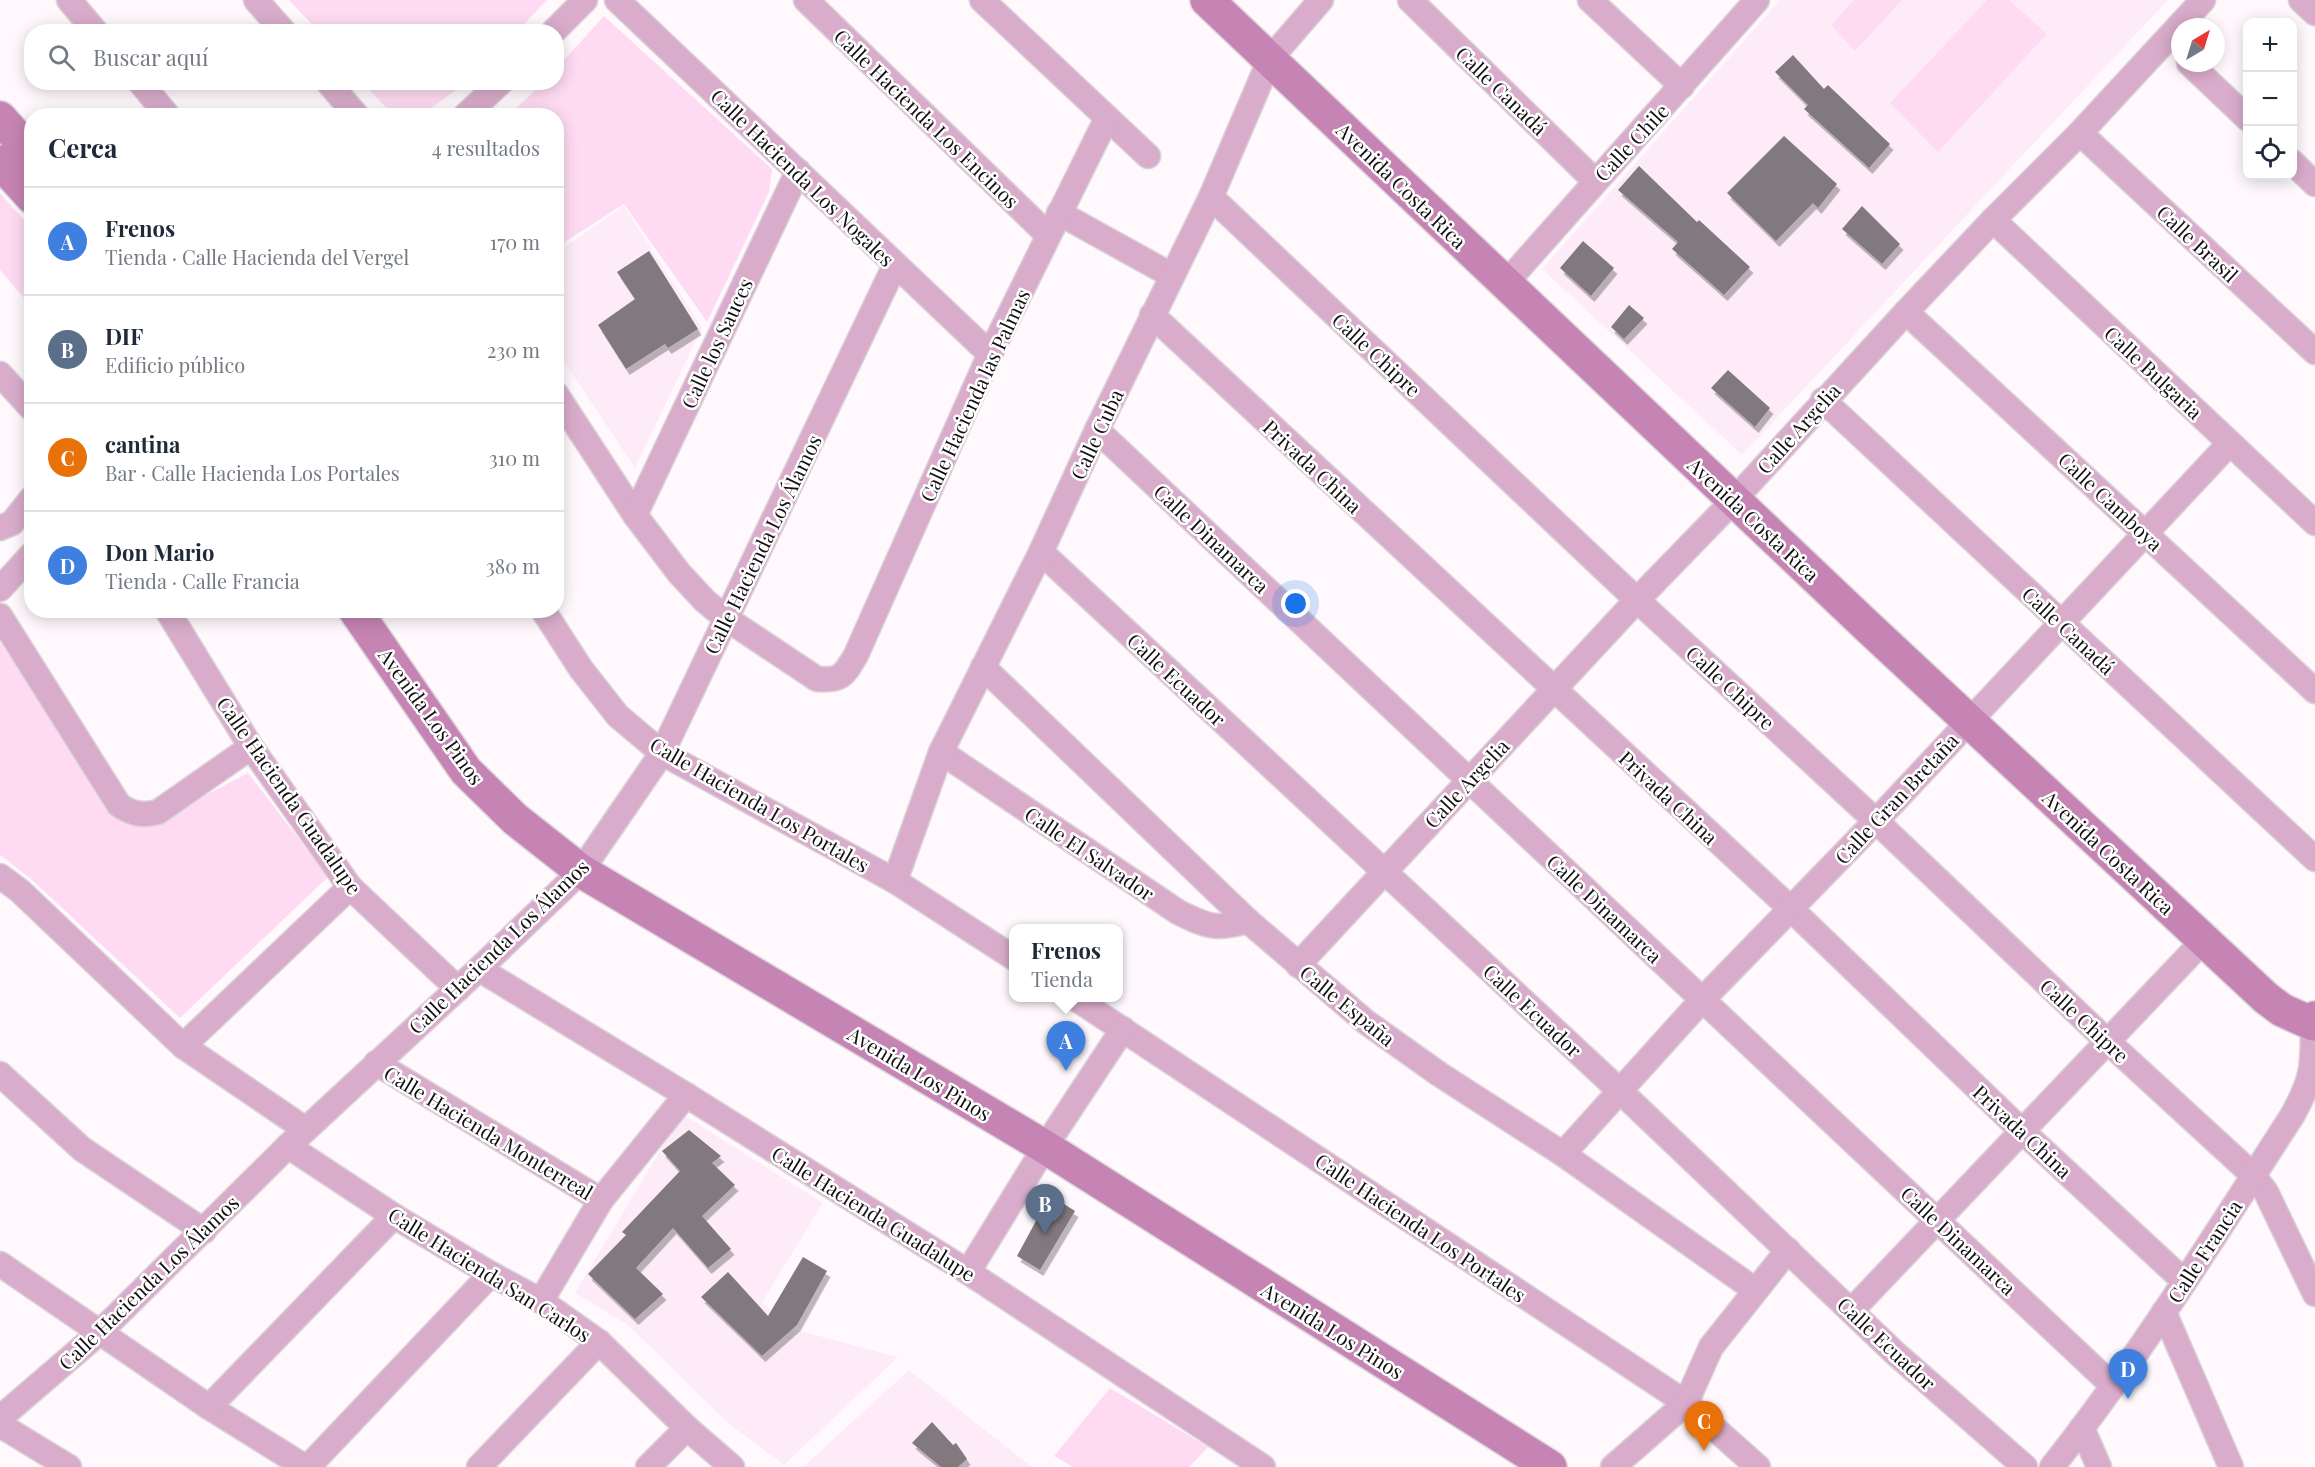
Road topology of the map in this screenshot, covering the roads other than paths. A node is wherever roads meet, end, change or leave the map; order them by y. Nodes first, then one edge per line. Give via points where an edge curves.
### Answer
1 (69, 0) edge
2 (256, 0) edge
3 (585, 0) edge
4 (617, 0) edge
5 (807, 0) edge
6 (982, 0) edge
7 (1207, 0) edge
8 (1322, 0) edge
9 (1410, 0) edge
10 (1590, 0) edge
11 (1757, 0) edge
12 (2203, 0) edge
13 (2301, 0) edge
14 (2315, 13) edge
15 (2192, 18) edge
16 (89, 24) edge
17 (277, 24) edge
18 (561, 24) edge
19 (2171, 50) edge
20 (1270, 59) junction
21 (2197, 72) edge
22 (1682, 86) junction
23 (147, 90) edge
24 (335, 90) edge
25 (493, 90) edge
26 (161, 108) edge
27 (350, 108) edge
28 (473, 108) edge
29 (2243, 115) edge
30 (0, 118) edge
31 (1107, 118) junction
32 (2080, 133) junction
33 (24, 145) edge
34 (1148, 156) dead end
35 (0, 162) edge
36 (2297, 167) edge
37 (798, 171) junction
38 (1595, 181) junction
39 (2315, 184) edge
40 (24, 188) edge
41 (1211, 196) junction
42 (1059, 213) junction
43 (1993, 220) junction
44 (1048, 235) junction
45 (895, 265) junction
46 (1171, 275) junction
47 (1505, 284) junction
48 (1906, 312) junction
49 (1152, 315) junction
50 (2315, 352) edge
51 (990, 354) junction
52 (0, 374) edge
53 (24, 400) edge
54 (1823, 400) junction
55 (564, 406) edge
56 (1097, 430) junction
57 (2230, 443) junction
58 (1734, 500) junction
59 (24, 506) edge
60 (635, 515) junction
61 (2315, 523) edge
62 (6, 525) edge
63 (2145, 533) junction
64 (1041, 552) junction
65 (24, 563) edge
66 (0, 589) edge
67 (1637, 600) junction
68 (0, 616) edge
69 (172, 618) edge
70 (361, 618) edge
71 (548, 618) edge
72 (727, 619) junction
73 (2061, 623) junction
74 (983, 667) junction
75 (1554, 691) junction
76 (2315, 691) edge
77 (1968, 721) junction
78 (251, 747) junction
79 (941, 752) junction
80 (662, 753) junction
81 (1469, 780) junction
82 (1876, 821) junction
83 (2315, 859) edge
84 (581, 871) junction
85 (1384, 872) junction
86 (0, 876) edge
87 (895, 881) junction
88 (350, 887) junction
89 (1791, 909) junction
90 (1248, 921) junction
91 (2204, 940) junction
92 (1009, 955) edge
93 (1298, 965) junction
94 (479, 969) junction
95 (458, 989) junction
96 (1702, 1000) junction
97 (1080, 1002) edge
98 (2314, 1023) edge
99 (1123, 1029) junction
100 (2107, 1041) junction
101 (183, 1046) junction
102 (376, 1063) junction
103 (0, 1074) edge
104 (1620, 1091) junction
105 (686, 1095) junction
106 (305, 1129) junction
107 (2022, 1131) junction
108 (288, 1146) junction
109 (1045, 1147) junction
110 (1563, 1154) junction
111 (2253, 1176) junction
112 (601, 1200) junction
113 (394, 1216) junction
114 (1937, 1219) junction
115 (204, 1231) junction
116 (1788, 1250) junction
117 (0, 1264) edge
118 (968, 1272) junction
119 (490, 1274) junction
120 (2184, 1281) junction
121 (1755, 1290) junction
122 (2315, 1294) edge
123 (540, 1301) junction
124 (1852, 1310) junction
125 (2164, 1312) junction
126 (99, 1333) junction
127 (599, 1342) junction
128 (2113, 1386) junction
129 (1686, 1403) junction
130 (208, 1407) junction
131 (0, 1418) edge
132 (0, 1425) edge
133 (687, 1428) junction
134 (2082, 1428) junction
135 (1252, 1464) edge
136 (69, 1467) edge
137 (307, 1467) edge
138 (479, 1467) edge
139 (648, 1467) edge
140 (732, 1467) edge
141 (1550, 1467) edge
142 (1613, 1467) edge
143 (1758, 1467) edge
144 (2025, 1467) edge
145 (2052, 1467) edge
146 (2099, 1467) edge
147 (2231, 1467) edge

1 - 16 street
2 - 17 street
3 - 18 street
4 - 37 street, Calle Hacienda Los Nogales
5 - 44 street, Calle Hacienda Los Encinos
6 - 31 street
7 - 20 street, Avenida Costa Rica
8 - 20 street, Calle Cuba
9 - 38 street, Calle Canadá
10 - 22 street
11 - 22 street, Calle Chile
12 - 15 street, Calle Argelia
13 - 14 street
19 - 32 street, Calle Argelia
20 - 41 street, Calle Cuba
20 - 47 street, Avenida Costa Rica
21 - 29 street
22 - 38 street, Calle Chile
23 - 26 street
24 - 27 street
25 - 28 street
30 - 33 street
31 - 34 street
31 - 42 street, Calle Hacienda las Palmas
32 - 43 street, Calle Argelia
32 - 50 street, Calle Brasil
35 - 40 street
36 - 39 street
37 - 45 street, Calle Hacienda Los Nogales
37 - 60 street, Calle los Sauces
38 - 47 street, Calle Chile
41 - 46 street, Calle Cuba
41 - 67 street, Calle Chipre
42 - 44 street, Calle Hacienda las Palmas
42 - 46 street
43 - 48 street, Calle Argelia
43 - 57 street, Calle Bulgaria
44 - 51 street, Calle Hacienda las Palmas
45 - 51 street, Calle Hacienda Los Nogales
45 - 72 street, Calle Hacienda Los Álamos
46 - 49 street, Calle Cuba
47 - 58 street, Avenida Costa Rica
48 - 54 street, Calle Argelia
48 - 63 street, Calle Camboya
49 - 56 street, Calle Cuba
49 - 75 street, Privada China
51 - 72 street, Calle Hacienda las Palmas via 845,674 832,680 817,679
52 - 53 street
54 - 58 street, Calle Argelia
54 - 73 street, Calle Canadá
55 - 60 street
56 - 64 street, Calle Cuba
56 - 81 street, Calle Dinamarca
57 - 61 street, Calle Bulgaria
57 - 63 street, Calle Gran Bretaña
58 - 67 street, Calle Argelia
58 - 77 street, Avenida Costa Rica
59 - 62 street
60 - 72 street via 679,573
63 - 73 street, Calle Gran Bretaña
63 - 76 street, Calle Camboya
64 - 74 street, Calle Cuba
64 - 85 street, Calle Ecuador
65 - 66 street
67 - 75 street, Calle Argelia
67 - 82 street, Calle Chipre
68 - 78 street via 125,809 146,815 158,812
69 - 78 street, Calle Hacienda Guadalupe
70 - 84 street, Avenida Los Pinos via 466,771 515,819
71 - 80 street, Calle Hacienda Los Portales via 618,716
72 - 80 street, Calle Hacienda Los Álamos
73 - 77 street, Calle Gran Bretaña
73 - 83 street, Calle Canadá
74 - 79 street, Calle Cuba
74 - 90 street, Calle España
75 - 81 street, Calle Argelia
75 - 89 street, Privada China
77 - 82 street, Calle Gran Bretaña
77 - 91 street, Avenida Costa Rica
78 - 88 street, Calle Hacienda Guadalupe
79 - 87 street, Calle Cuba
79 - 90 street, Calle El Salvador via 1178,912 1204,925 1226,927
80 - 84 street, Calle Hacienda Los Álamos
80 - 87 street, Calle Hacienda Los Portales
81 - 85 street, Calle Argelia
81 - 96 street, Calle Dinamarca
82 - 89 street, Calle Gran Bretaña
82 - 100 street, Calle Chipre
84 - 94 street, Calle Hacienda Los Álamos
84 - 109 street, Avenida Los Pinos
85 - 93 street, Calle Argelia
85 - 104 street, Calle Ecuador
86 - 101 street
87 - 92 street, Calle Hacienda Los Portales
88 - 95 street, Calle Hacienda Guadalupe
88 - 101 street
89 - 96 street, Calle Gran Bretaña
89 - 107 street, Privada China
90 - 93 street, Calle España
91 - 98 street, Avenida Costa Rica via 2266,998 2282,1010
91 - 100 street
93 - 110 street, Calle España via 1439,1074
94 - 95 street, Calle Hacienda Los Álamos
94 - 105 street, Calle Hacienda Guadalupe
95 - 102 street, Calle Hacienda Los Álamos
96 - 104 street, Calle Gran Bretaña
96 - 114 street, Calle Dinamarca
97 - 99 street, Calle Hacienda Los Portales
98 - 111 street, Calle Francia via 2313,1065 2306,1092
99 - 109 street
99 - 129 street, Calle Hacienda Los Portales
100 - 107 street
100 - 111 street, Calle Chipre
101 - 106 street
102 - 106 street, Calle Hacienda Los Álamos
102 - 112 street, Calle Hacienda Monterreal
103 - 115 street via 82,1149
104 - 110 street, Calle Gran Bretaña
104 - 116 street, Calle Ecuador
105 - 112 street
105 - 118 street, Calle Hacienda Guadalupe
106 - 108 street, Calle Hacienda Los Álamos
107 - 114 street
107 - 120 street, Privada China
108 - 113 street, Calle Hacienda San Carlos
108 - 115 street, Calle Hacienda Los Álamos
109 - 118 street
109 - 141 street, Avenida Los Pinos
110 - 121 street, Calle España
111 - 120 street, Calle Francia
111 - 122 street, Calle Chipre via 2266,1192
112 - 123 street
113 - 119 street, Calle Hacienda San Carlos
113 - 130 street
114 - 124 street
114 - 128 street, Calle Dinamarca
115 - 126 street, Calle Hacienda Los Álamos
116 - 121 street
116 - 124 street, Calle Ecuador
117 - 126 street
118 - 135 street, Calle Hacienda Guadalupe
119 - 123 street, Calle Hacienda San Carlos
119 - 137 street
120 - 125 street, Calle Francia
121 - 129 street via 1711,1347
123 - 127 street, Calle Hacienda San Carlos
124 - 144 street, Calle Ecuador via 1896,1354
125 - 128 street, Calle Francia
125 - 147 street
126 - 130 street
126 - 131 street, Calle Hacienda Los Álamos
127 - 133 street, Calle Hacienda San Carlos
127 - 138 street
128 - 134 street, Calle Francia
129 - 142 street
129 - 143 street, Calle Hacienda Los Portales
130 - 137 street
132 - 136 street
133 - 139 street
133 - 140 street, Calle Hacienda San Carlos
134 - 145 street, Calle Francia
134 - 146 street

